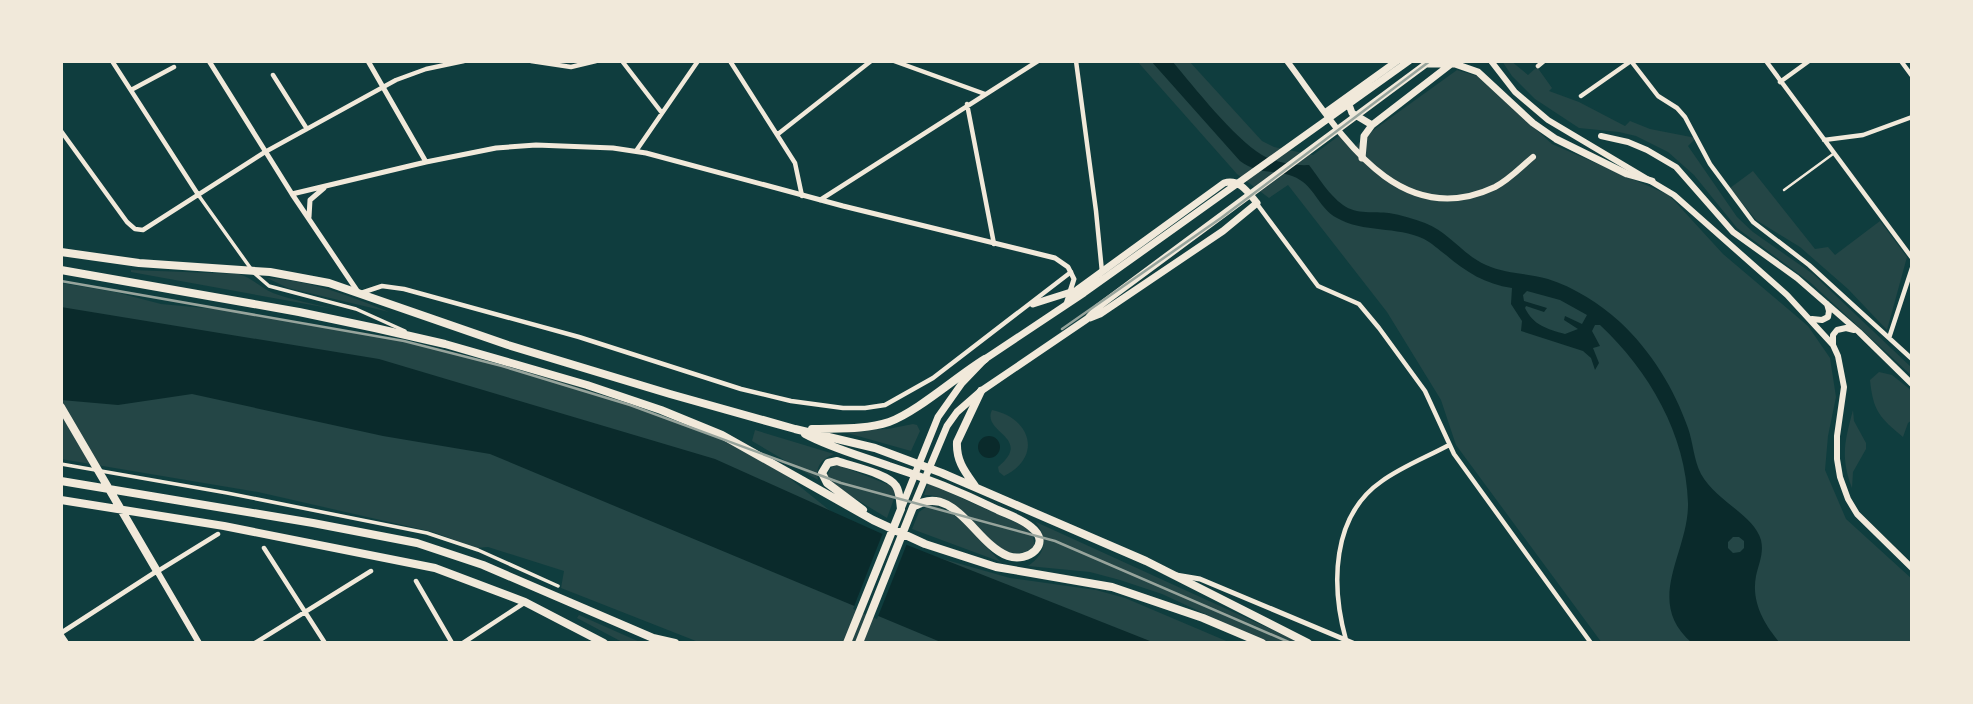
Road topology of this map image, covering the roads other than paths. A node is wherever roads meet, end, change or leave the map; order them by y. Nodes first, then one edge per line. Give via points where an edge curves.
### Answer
1 (112, 61) edge
2 (209, 61) edge
3 (368, 61) edge
4 (462, 61) edge
5 (531, 61) edge
6 (596, 61) edge
7 (622, 61) edge
8 (698, 61) edge
9 (730, 61) edge
10 (871, 61) edge
11 (894, 61) edge
12 (1038, 61) edge
13 (1076, 61) edge
14 (1287, 61) edge
15 (1397, 61) edge
16 (1409, 61) edge
17 (1455, 61) edge
18 (1491, 61) edge
19 (1544, 61) edge
20 (1631, 61) edge
21 (1766, 61) edge
22 (1809, 61) edge
23 (1901, 61) edge
24 (1427, 63) edge
25 (1538, 66) dead end
26 (174, 67) dead end
27 (273, 75) dead end
28 (1912, 76) edge
29 (1780, 82) junction
30 (383, 88) junction
31 (131, 90) junction
32 (985, 94) junction
33 (1349, 94) junction
34 (1581, 96) dead end
35 (967, 104) junction
36 (1326, 112) junction
37 (662, 113) junction
38 (1912, 117) edge
39 (1372, 125) junction
40 (307, 129) junction
41 (61, 131) edge
42 (778, 134) junction
43 (1601, 136) dead end
44 (1824, 140) junction
45 (636, 151) junction
46 (265, 152) junction
47 (1833, 154) junction
48 (1533, 157) dead end
49 (1362, 158) junction
50 (426, 162) junction
51 (1652, 181) junction
52 (330, 185) junction
53 (1784, 190) dead end
54 (292, 194) junction
55 (199, 196) junction
56 (802, 196) junction
57 (820, 200) junction
58 (1256, 203) junction
59 (309, 219) junction
60 (993, 244) junction
61 (61, 252) edge
62 (1912, 258) edge
63 (1912, 268) edge
64 (61, 270) edge
65 (1071, 272) junction
66 (1102, 272) junction
67 (1077, 291) junction
68 (360, 292) junction
69 (1826, 303) junction
70 (1032, 304) junction
71 (1066, 304) junction
72 (1810, 318) junction
73 (1087, 319) junction
74 (1859, 332) junction
75 (416, 337) junction
76 (1889, 338) junction
77 (1833, 345) junction
78 (985, 359) junction
79 (1912, 359) edge
80 (1912, 384) edge
81 (981, 391) junction
82 (61, 407) edge
83 (795, 429) junction
84 (1449, 445) junction
85 (61, 464) edge
86 (61, 481) edge
87 (977, 488) junction
88 (61, 500) edge
89 (913, 507) junction
90 (901, 509) junction
91 (873, 520) junction
92 (218, 534) dead end
93 (264, 548) dead end
94 (1912, 568) edge
95 (157, 571) junction
96 (371, 571) dead end
97 (1173, 574) junction
98 (416, 581) dead end
99 (558, 586) dead end
100 (525, 602) junction
101 (306, 611) junction
102 (61, 633) edge
103 (653, 638) junction
104 (1346, 640) junction
105 (67, 643) edge
106 (199, 643) edge
107 (255, 643) edge
108 (325, 643) edge
109 (452, 643) edge
110 (463, 643) edge
111 (604, 643) edge
112 (662, 643) edge
113 (675, 643) edge
114 (847, 643) edge
115 (859, 643) edge
116 (1262, 643) edge
117 (1308, 643) edge
118 (1353, 643) edge
119 (1591, 643) edge

1 - 31 street
2 - 46 street
3 - 30 street
4 - 30 street via 409,74
5 - 6 street via 571,67
7 - 37 street
8 - 37 street
9 - 42 street
10 - 42 street
11 - 32 street
12 - 32 street
13 - 66 street
14 - 36 main road
15 - 33 main road
16 - 67 main road
17 - 39 main road
18 - 51 main road via 1515,92 1548,120
19 - 25 street
20 - 34 street
20 - 76 street via 1658,96 1685,117 1710,164 1753,222 1809,265
21 - 29 street
22 - 29 street
23 - 28 street
24 - 51 main road via 1455,64 1478,72 1533,122 1574,149
24 - 73 main road
26 - 31 street
27 - 40 street
29 - 44 street
30 - 40 street
30 - 50 street
31 - 55 street
32 - 35 street
33 - 36 main road
33 - 39 main road via 1352,113
35 - 57 street
35 - 60 street
36 - 49 main road
37 - 45 street
38 - 44 street via 1863,135
39 - 49 main road via 1364,136
40 - 46 street
41 - 55 street via 127,222 139,230
42 - 56 street via 795,163
43 - 69 main road via 1662,157 1733,232
44 - 47 street
45 - 50 street via 515,146
45 - 56 street
46 - 54 street
46 - 55 street
47 - 53 lane
47 - 62 street
48 - 49 main road via 1496,186 1448,198 1400,187
50 - 52 street
51 - 72 main road via 1674,195
52 - 54 street
52 - 59 street via 310,200
54 - 59 street
55 - 75 street via 260,280 278,290 356,309
56 - 57 street
57 - 60 street
58 - 66 main road via 1237,183 1228,181
58 - 73 main road via 1223,231
58 - 84 street via 1318,286 1362,307 1425,391
59 - 68 street
60 - 65 street via 1055,258
61 - 68 highway via 287,274
63 - 76 street
64 - 75 highway
65 - 67 street
65 - 70 street
66 - 67 main road
67 - 70 main road
67 - 71 main road
67 - 71 street
68 - 70 street via 382,286 404,289 579,337 741,389 843,408 885,405 914,390
68 - 83 highway via 508,345
69 - 72 main road via 1828,317
69 - 74 main road
71 - 78 main road
72 - 77 main road
73 - 81 main road
74 - 77 main road via 1839,329 1833,335
74 - 80 main road
75 - 91 highway via 587,385 690,421
76 - 79 street
77 - 94 main road via 1844,387 1837,459 1844,488 1857,514
78 - 83 highway via 888,422
78 - 90 main road via 948,402
81 - 87 highway via 956,451 961,467
81 - 89 main road via 947,426
82 - 95 highway
83 - 87 highway via 875,448
83 - 89 highway via 1030,525 1040,543 1036,552 1020,558 1006,555 944,503 929,500
84 - 104 street via 1382,480 1348,523 1336,569
84 - 119 street
85 - 99 street via 427,533
86 - 103 highway via 417,543 483,565
87 - 97 highway
88 - 100 highway via 411,561
89 - 115 highway
90 - 91 highway via 898,490 891,481 837,461 824,467 823,478
90 - 114 highway
91 - 116 highway via 960,556 1020,572 1112,587
92 - 95 street
93 - 101 street
95 - 102 street
95 - 106 main road
96 - 101 street
97 - 104 street via 1200,579
97 - 117 highway
98 - 109 street
100 - 110 street
100 - 111 highway
101 - 107 street
101 - 108 street
102 - 105 street
103 - 112 highway
103 - 113 highway
104 - 118 street

